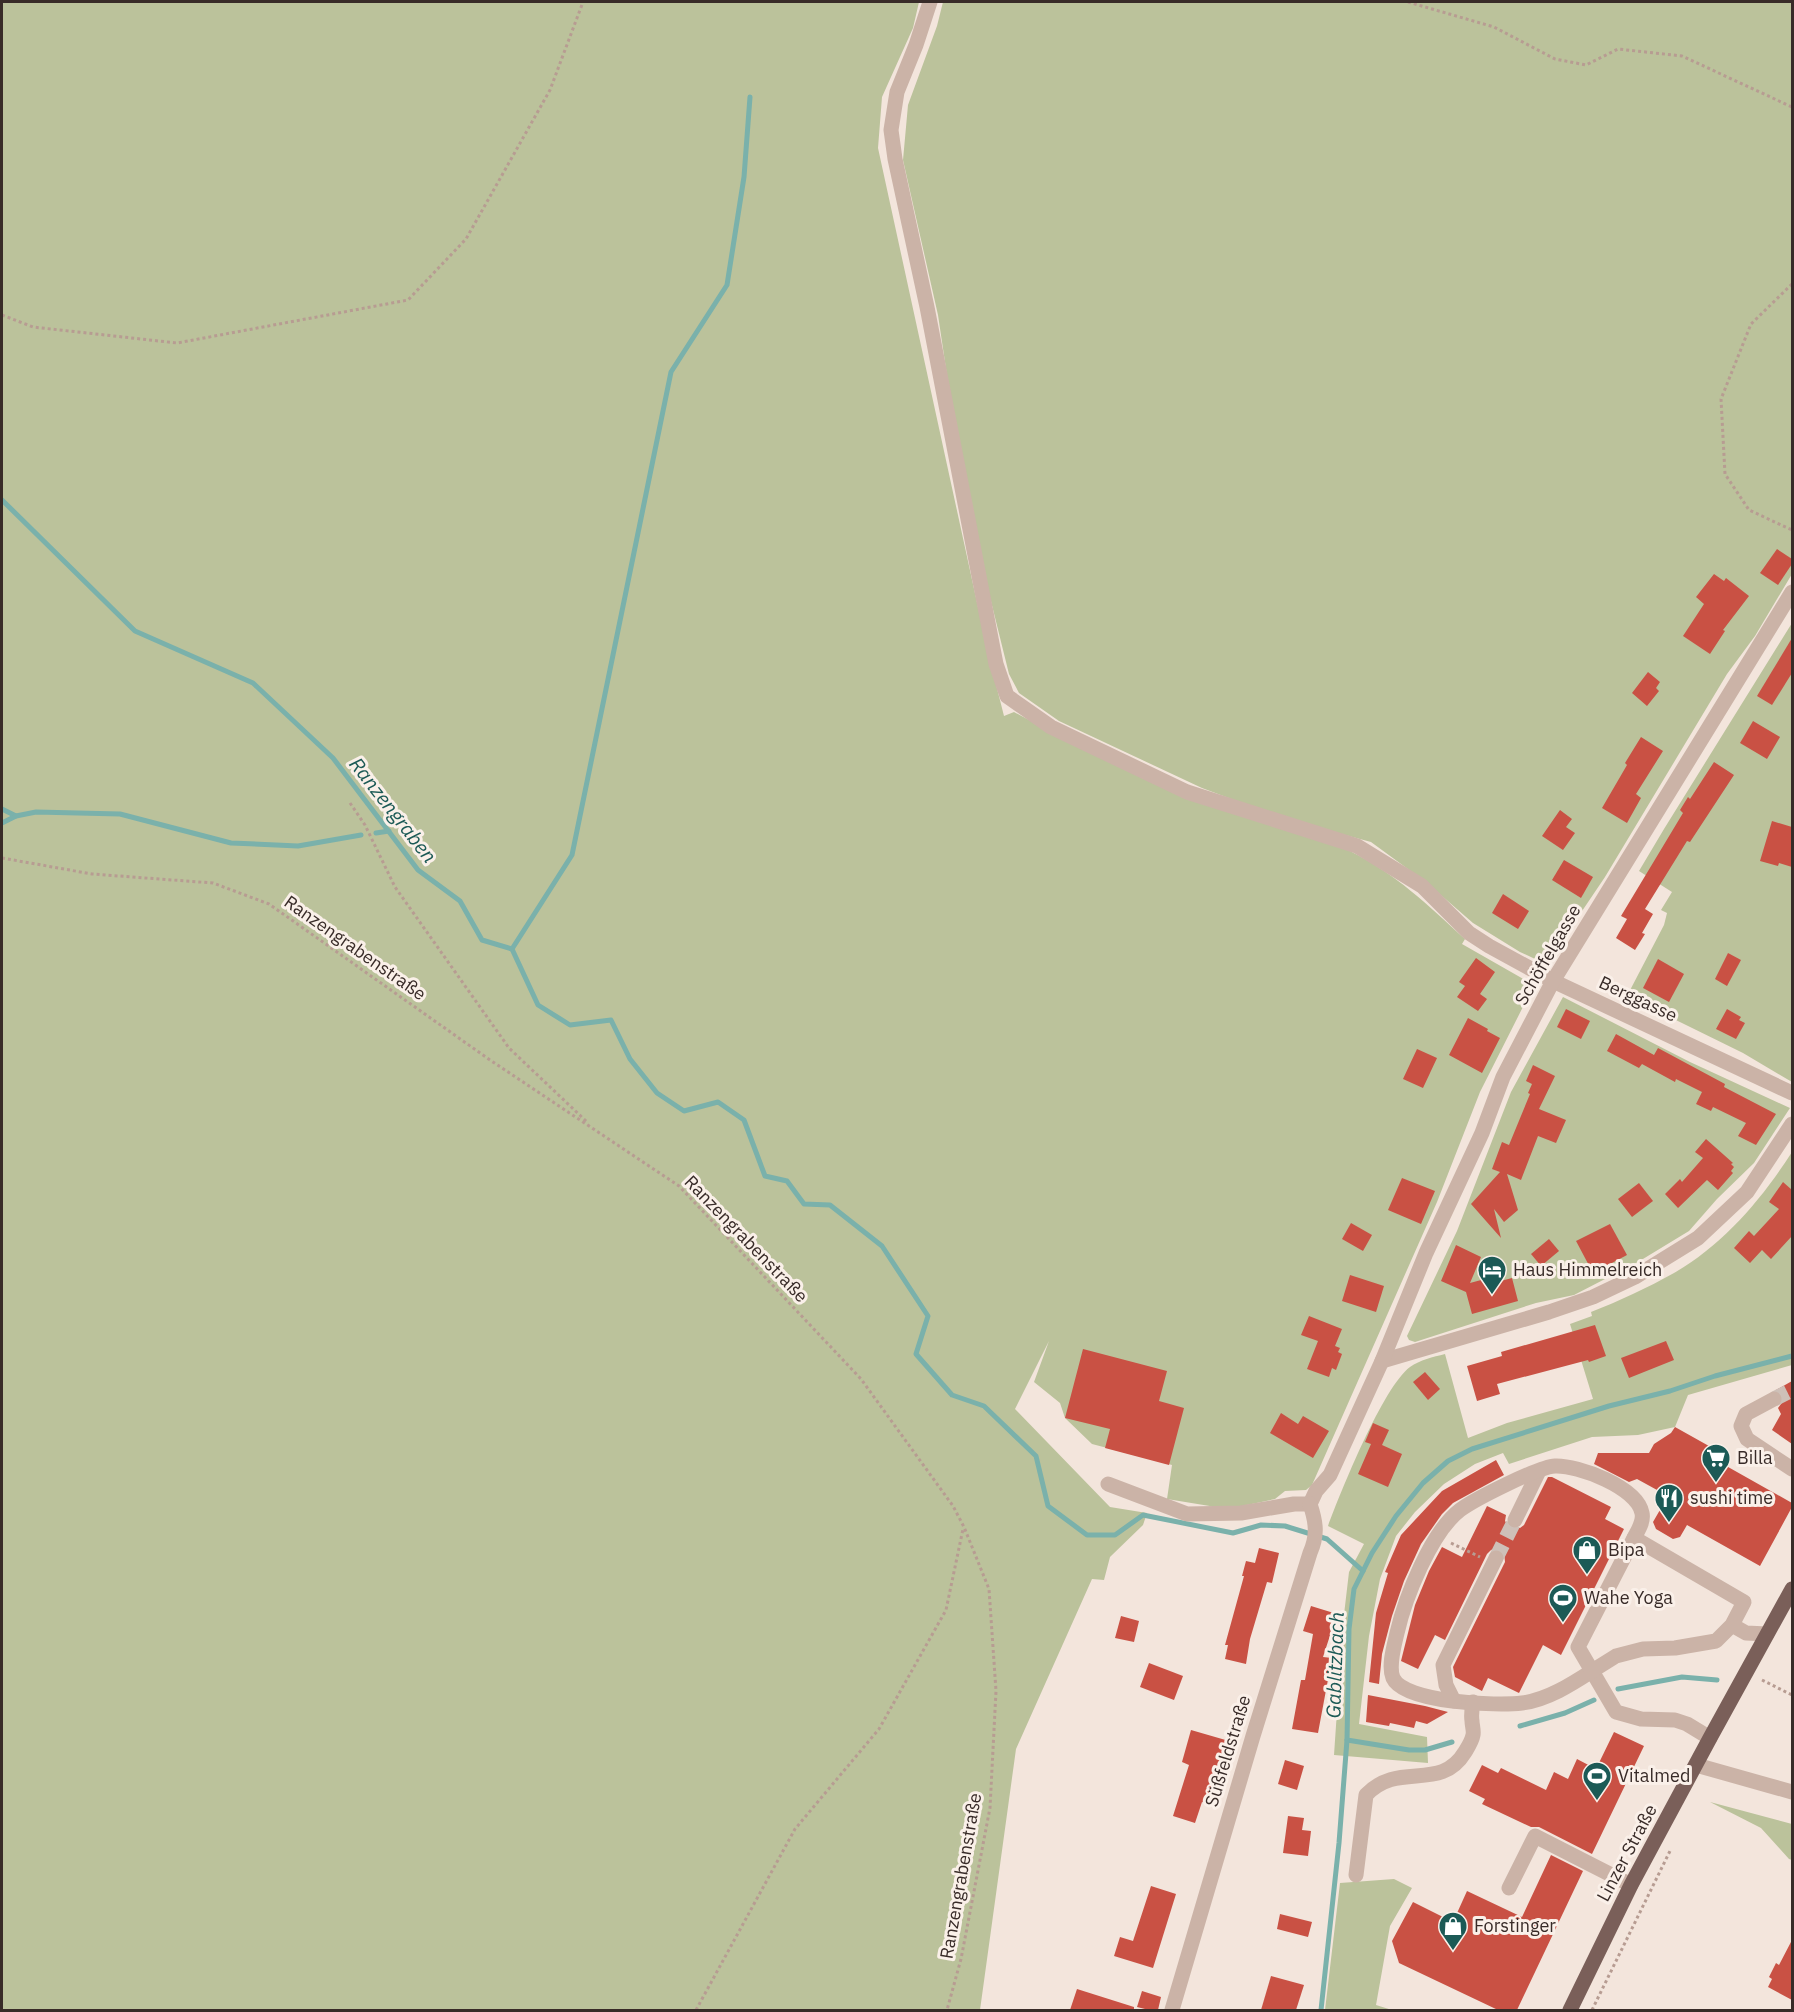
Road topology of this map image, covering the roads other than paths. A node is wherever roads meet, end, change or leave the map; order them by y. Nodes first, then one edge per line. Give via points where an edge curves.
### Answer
1 (930, 2) edge
2 (1792, 592) edge
3 (1553, 981) junction
4 (1792, 1093) edge
5 (1792, 1125) edge
6 (1382, 1361) junction
7 (1774, 1399) tunnel mouth
8 (1792, 1469) edge
9 (1539, 1471) junction
10 (1108, 1484) dead end
11 (1310, 1504) junction
12 (1515, 1520) tunnel mouth
13 (1634, 1538) junction
14 (1494, 1561) tunnel mouth
15 (1792, 1589) edge
16 (1732, 1625) junction
17 (1767, 1634) junction
18 (1592, 1671) junction
19 (1454, 1701) junction
20 (1473, 1702) junction
21 (1710, 1738) junction
22 (1696, 1765) junction
23 (1792, 1792) edge
24 (1356, 1875) dead end
25 (1631, 1885) junction
26 (1509, 1888) dead end
27 (1172, 2010) edge
28 (1570, 2010) edge

1 - 3 street, Berggasse via 897,92 891,130 996,664 1007,696 1051,727 1187,792 1357,846 1422,886 1469,933
2 - 3 street, Schöffelgasse
3 - 4 street, Berggasse
3 - 6 street, Schöffelgasse via 1503,1077
5 - 6 street via 1747,1192 1698,1238 1635,1277 1550,1312
6 - 11 street, Schöffelgasse via 1330,1475
7 - 8 street via 1746,1414 1741,1426 1747,1439
9 - 12 street
9 - 13 street via 1555,1466 1581,1470 1631,1494 1642,1514
9 - 19 street via 1460,1510 1438,1537 1400,1618 1391,1671 1397,1685 1413,1694
10 - 11 street via 1187,1514 1241,1513
11 - 27 street, Süßfeldstraße via 1316,1536
13 - 16 street via 1744,1602
13 - 18 street via 1578,1647
14 - 19 street via 1443,1665
15 - 17 main road, Linzer Straße
16 - 17 street via 1746,1634
16 - 18 street via 1716,1641 1643,1649 1617,1656
17 - 21 main road, Linzer Straße
18 - 20 street via 1551,1694 1524,1703
18 - 21 street via 1616,1712 1641,1719 1675,1720
19 - 20 street
20 - 24 street via 1473,1735 1457,1763 1434,1774 1385,1781 1366,1795
21 - 22 main road, Linzer Straße
22 - 23 street
22 - 25 main road, Linzer Straße
25 - 26 street via 1535,1836
25 - 28 main road, Linzer Straße

